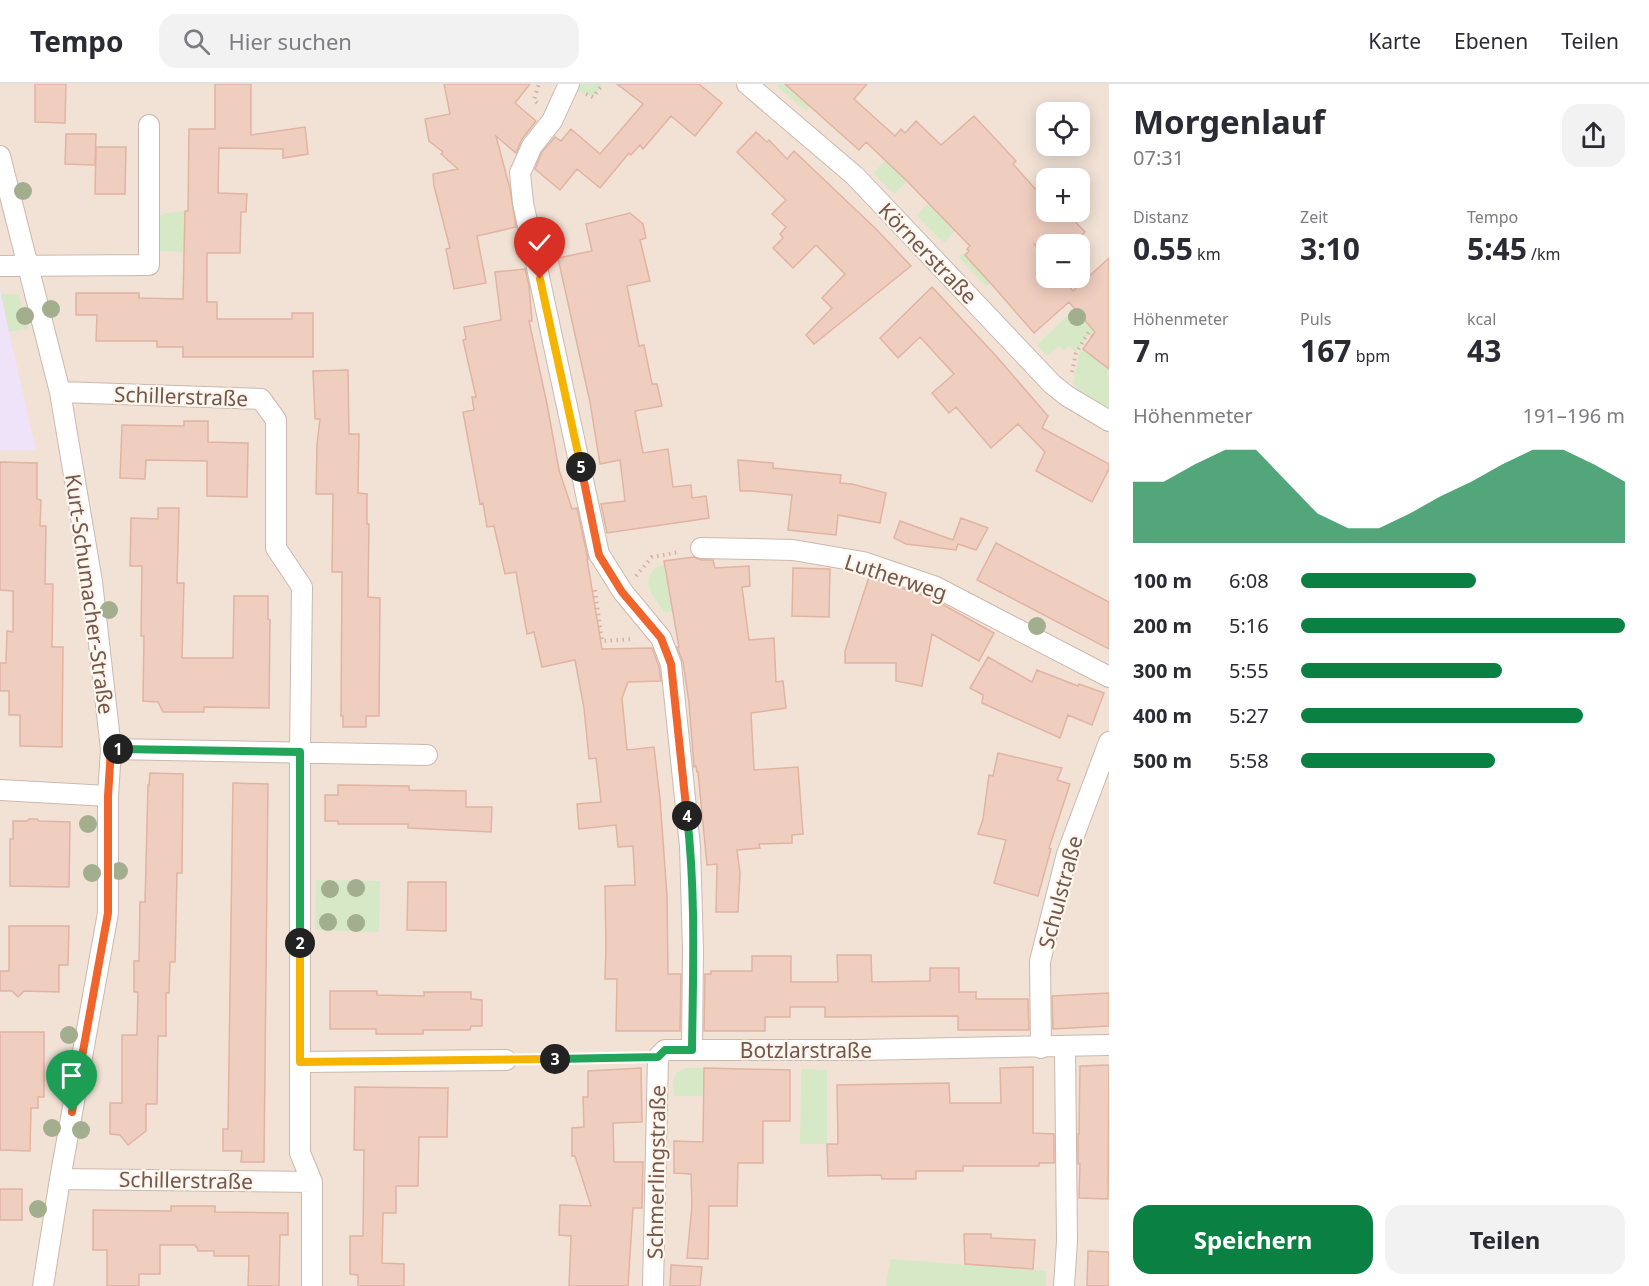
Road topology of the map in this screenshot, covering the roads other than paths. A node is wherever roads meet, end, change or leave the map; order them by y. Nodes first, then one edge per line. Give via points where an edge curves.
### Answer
1 (747, 84) edge
2 (569, 86) edge
3 (149, 124) dead end
4 (0, 156) edge
5 (0, 266) edge
6 (27, 266) junction
7 (60, 392) junction
8 (1109, 421) edge
9 (701, 548) road end
10 (1109, 677) edge
11 (1109, 742) edge
12 (111, 749) junction
13 (300, 752) junction
14 (427, 755) dead end
15 (0, 790) edge
16 (108, 796) junction
17 (1109, 1045) edge
18 (1065, 1047) junction
19 (1041, 1048) junction
20 (692, 1050) junction
21 (658, 1057) joint
22 (506, 1060) road end
23 (300, 1062) junction
24 (60, 1179) junction
25 (312, 1182) junction
26 (43, 1286) edge
27 (312, 1286) edge
28 (653, 1286) edge
29 (1064, 1286) edge

1 - 8 street, Körnerstraße via 855,176 1044,375 1067,396
2 - 20 street via 520,173 523,203 599,555 622,592 661,638 671,664 690,846
3 - 6 street via 148,266
4 - 6 street, Kurt-Schumacher-Straße
5 - 6 street
6 - 7 street, Kurt-Schumacher-Straße
7 - 12 street, Kurt-Schumacher-Straße via 92,582
7 - 13 street, Schillerstraße via 261,399 276,420 276,548 302,586
9 - 10 street, Lutherweg via 793,549 863,562 936,586
11 - 19 street, Schulstraße via 1067,854 1040,961
12 - 13 street
12 - 16 street, Kurt-Schumacher-Straße
13 - 14 street
13 - 23 street, Schillerstraße
15 - 16 street
16 - 24 street, Kurt-Schumacher-Straße via 108,913
17 - 18 street, Botzlarstraße
18 - 19 street, Botzlarstraße
18 - 29 street
19 - 20 street, Botzlarstraße
20 - 21 street, Botzlarstraße via 665,1050
21 - 28 street, Schmerlingstraße
22 - 23 street
23 - 25 street, Schillerstraße via 300,1153
24 - 25 street, Schillerstraße
24 - 26 street, Kurt-Schumacher-Straße
25 - 27 street, Schillerstraße

